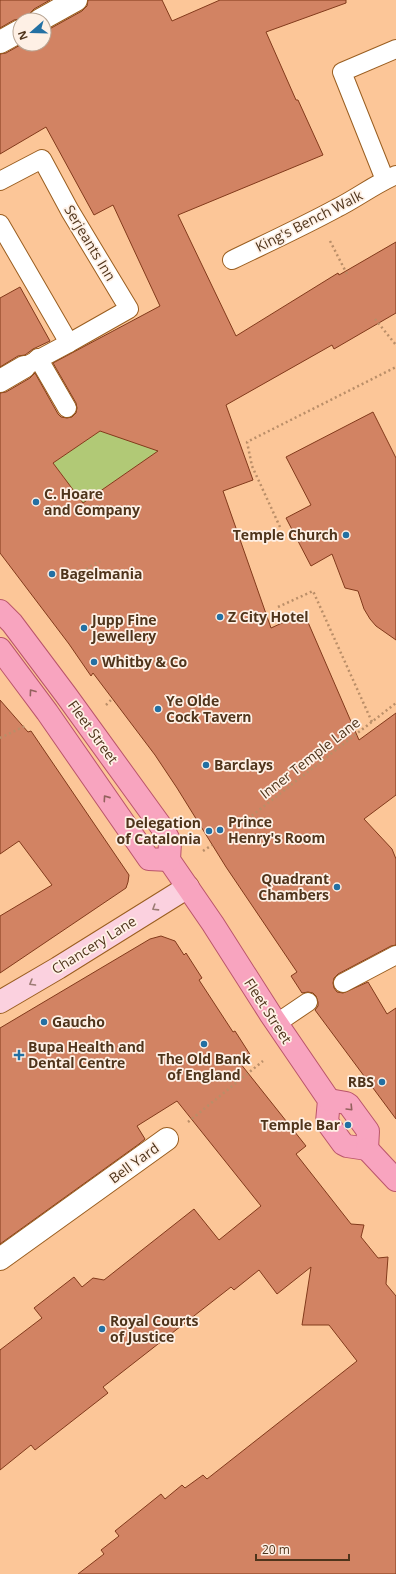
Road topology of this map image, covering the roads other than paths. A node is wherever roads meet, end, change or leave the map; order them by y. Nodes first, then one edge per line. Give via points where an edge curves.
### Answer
1 (76, 0) edge
2 (52, 13) edge
3 (12, 35) edge
4 (0, 42) edge
5 (396, 49) edge
6 (391, 178) edge
7 (0, 181) edge
8 (0, 224) edge
9 (232, 260) dead end
10 (69, 343) junction
11 (31, 362) junction
12 (0, 381) edge
13 (67, 408) dead end
14 (0, 611) edge
15 (0, 649) edge
16 (169, 860) junction
17 (188, 887) junction
18 (396, 955) edge
19 (343, 983) dead end
20 (0, 1002) edge
21 (308, 1002) dead end
22 (276, 1023) junction
23 (167, 1139) road end
24 (396, 1180) edge
25 (0, 1259) edge

1 - 2 street
3 - 4 street
5 - 6 lane, King's Bench Walk via 342,72
6 - 9 lane, King's Bench Walk via 318,218
7 - 10 lane, Serjeants Inn via 42,159 70,211 129,308
8 - 10 lane
10 - 11 lane, Serjeants Inn
11 - 12 street
11 - 13 lane
14 - 16 main road, Fleet Street via 12,623 154,816 170,842
16 -> 15 main road, Fleet Street via 149,859
16 - 17 main road, Fleet Street
17 -> 20 main road, Chancery Lane
17 - 22 main road, Fleet Street
18 - 19 lane
21 - 22 lane
22 - 24 main road, Fleet Street via 329,1100 327,1122 343,1144 368,1149
23 - 25 street, Bell Yard

